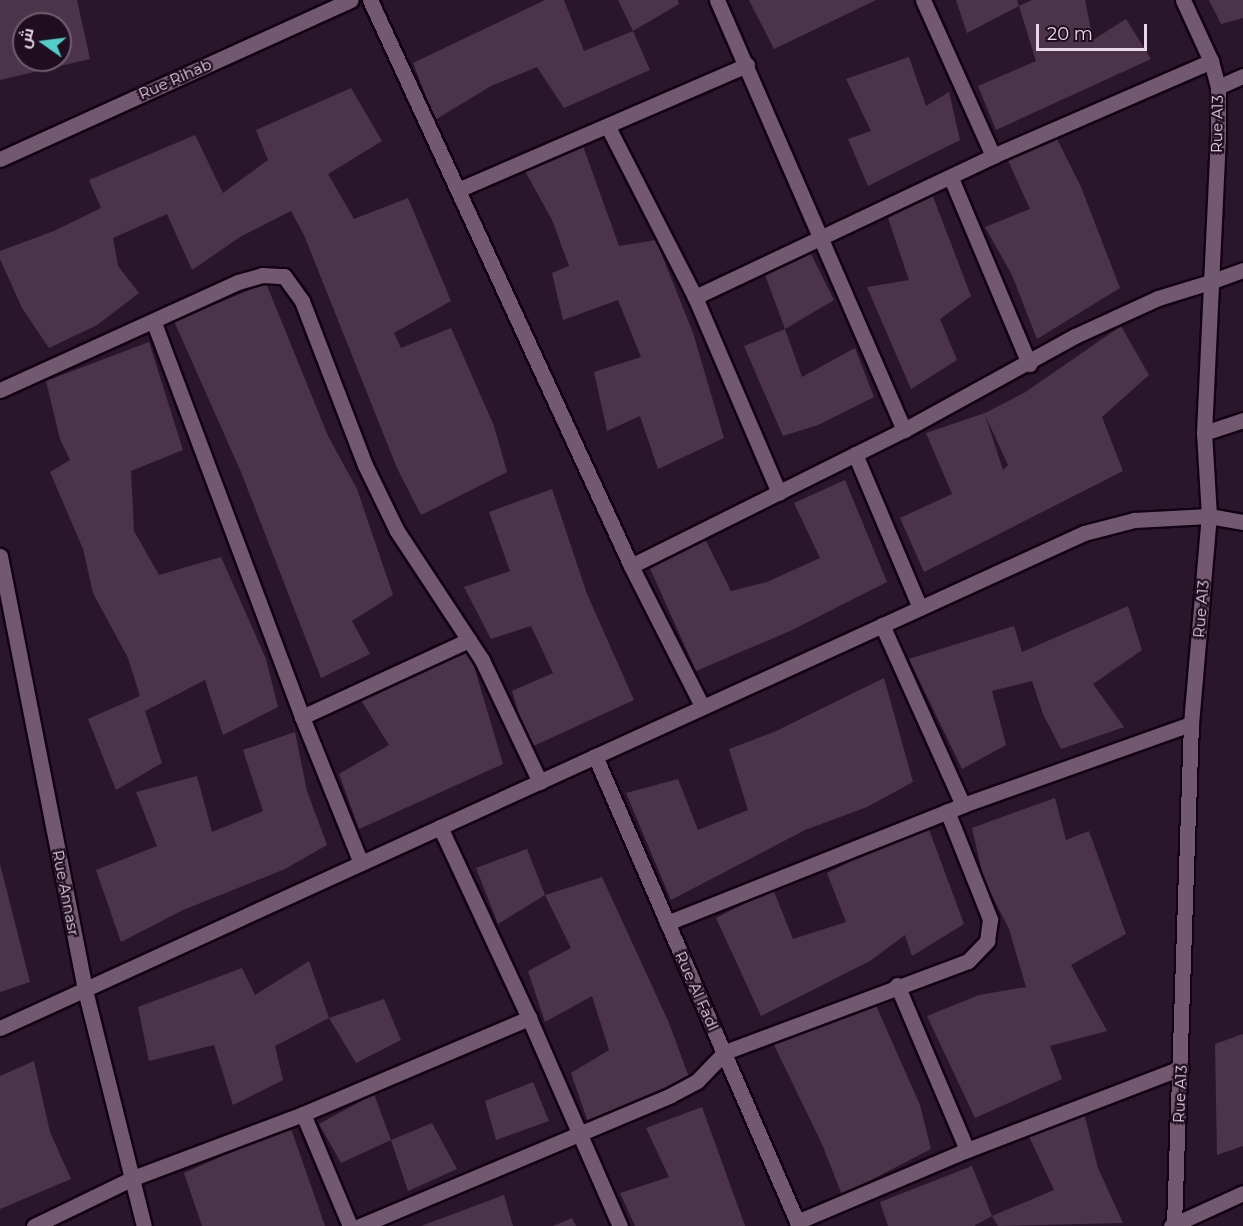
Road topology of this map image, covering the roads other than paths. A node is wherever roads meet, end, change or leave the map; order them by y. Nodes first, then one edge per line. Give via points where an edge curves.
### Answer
1 (351, 0) edge
2 (370, 0) edge
3 (717, 0) edge
4 (923, 0) edge
5 (1183, 0) edge
6 (1211, 61) junction
7 (747, 65) junction
8 (1243, 76) edge
9 (1218, 87) junction
10 (608, 127) junction
11 (993, 156) junction
12 (0, 159) edge
13 (951, 178) junction
14 (458, 190) junction
15 (820, 236) junction
16 (1243, 270) edge
17 (1210, 282) junction
18 (695, 297) junction
19 (154, 323) junction
20 (1029, 364) junction
21 (0, 390) edge
22 (1243, 420) edge
23 (904, 430) junction
24 (1204, 433) junction
25 (855, 454) junction
26 (778, 493) junction
27 (1209, 516) junction
28 (1243, 522) edge
29 (0, 556) edge
30 (631, 566) junction
31 (920, 608) junction
32 (882, 625) junction
33 (469, 640) junction
34 (702, 706) junction
35 (302, 717) junction
36 (1191, 724) junction
37 (595, 756) junction
38 (540, 782) junction
39 (963, 805) junction
40 (947, 811) junction
41 (440, 827) junction
42 (361, 863) junction
43 (667, 923) junction
44 (897, 985) junction
45 (85, 990) junction
46 (529, 1018) junction
47 (0, 1028) edge
48 (725, 1052) junction
49 (1181, 1068) junction
50 (303, 1114) junction
51 (580, 1133) junction
52 (968, 1150) junction
53 (133, 1178) junction
54 (1243, 1192) edge
55 (798, 1224) edge
56 (1172, 1225) edge
57 (34, 1226) edge
58 (144, 1226) edge
59 (350, 1226) edge
60 (360, 1226) edge
61 (620, 1226) edge

1 - 12 street, Rue Rihab
2 - 14 street
3 - 7 street
4 - 11 street
5 - 6 street, Rue A13
6 - 9 street, Rue A13
6 - 11 street
7 - 10 street
7 - 15 street
8 - 9 street
9 - 17 street, Rue A13
10 - 14 street
10 - 18 street
11 - 13 street
13 - 15 street
13 - 20 street
14 - 30 street
15 - 18 street
15 - 23 street
16 - 17 street
17 - 20 street via 1121,314
17 - 24 street, Rue A13
18 - 26 street
19 - 21 street
19 - 33 street via 262,275 284,276 294,284 365,465 398,531
19 - 35 street
20 - 23 street
22 - 24 street
23 - 25 street
24 - 27 street, Rue A13
25 - 26 street
25 - 31 street
26 - 30 street
27 - 28 street
27 - 31 street via 1134,520 1084,533
27 - 36 street, Rue A13
29 - 45 street, Rue Annasr
30 - 34 street
31 - 32 street
32 - 34 street
32 - 39 street
33 - 35 street
33 - 38 street
34 - 37 street
35 - 42 street
36 - 39 street
36 - 49 street, Rue A13
37 - 38 street
37 - 43 street, Rue Al Fadl
38 - 41 street
39 - 40 street
40 - 43 street
40 - 44 street via 990,919 987,941 968,961
41 - 42 street
41 - 46 street
42 - 45 street
43 - 48 street, Rue Al Fadl
44 - 48 street
44 - 52 street
45 - 47 street
45 - 53 street, Rue Annasr
46 - 50 street
46 - 51 street
48 - 51 street via 697,1081
48 - 55 street, Rue Al Fadl
49 - 52 street
49 - 56 street, Rue A13
50 - 53 street
50 - 59 street
51 - 60 street
51 - 61 street
52 - 55 street
53 - 57 street
53 - 58 street, Rue Annasr
54 - 56 street

